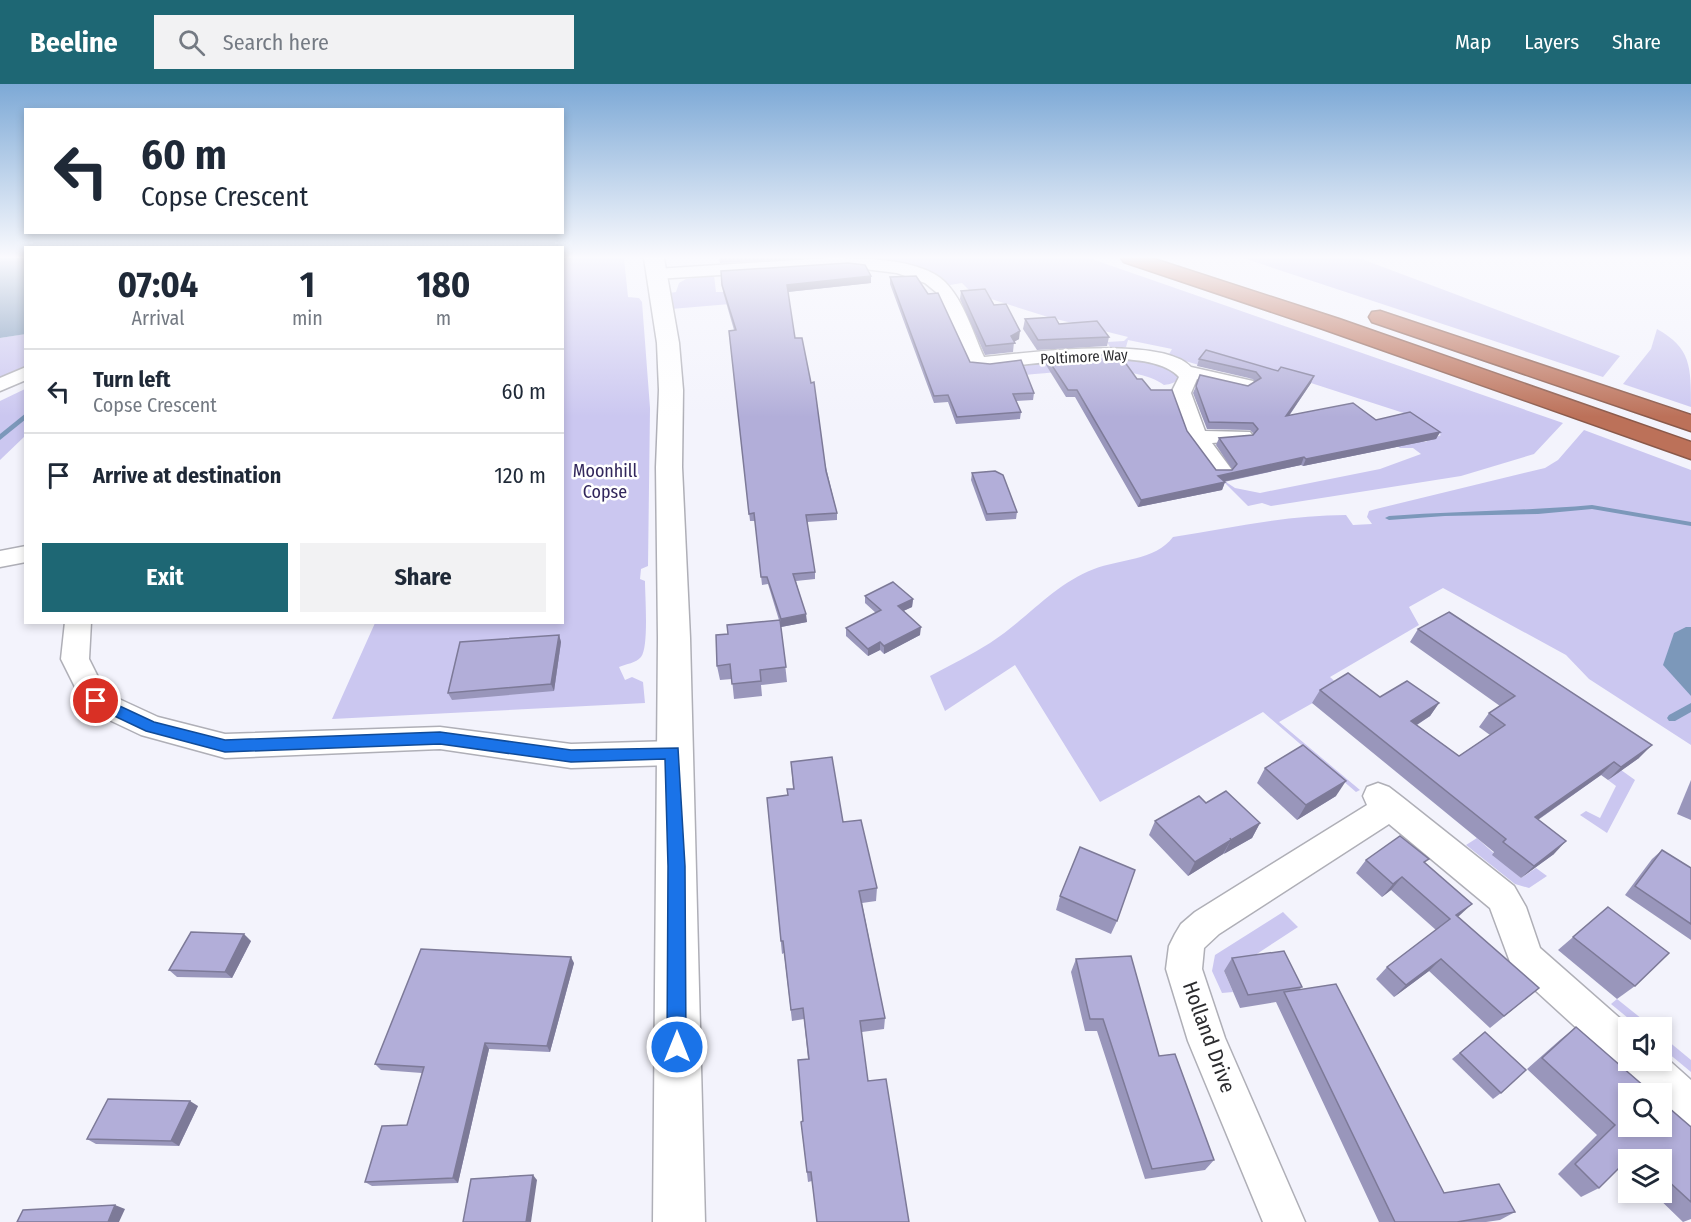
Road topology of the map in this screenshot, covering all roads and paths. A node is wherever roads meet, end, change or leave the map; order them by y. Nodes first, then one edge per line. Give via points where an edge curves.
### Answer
1 (663, 311) edge
2 (952, 311) edge
3 (1290, 311) edge
4 (1362, 311) dead end
5 (1188, 372) junction
6 (24, 374) edge
7 (0, 385) edge
8 (1246, 385) edge
9 (1691, 423) edge
10 (1243, 436) edge
11 (1197, 437) junction
12 (1691, 451) edge
13 (1221, 470) edge
14 (24, 554) edge
15 (0, 560) edge
16 (78, 624) edge
17 (673, 753) junction
18 (1618, 1041) edge
19 (1652, 1071) edge
20 (1691, 1106) edge
21 (679, 1222) edge
22 (1284, 1222) edge

1 - 17 main road via 671,390
2 - 5 street, Poltimore Way via 981,371 1123,353 1178,365
3 - 12 highway
4 - 9 highway
5 - 8 street, Poltimore Way
5 - 11 street via 1181,393
6 - 7 street
10 - 11 street
11 - 13 street
14 - 15 street
16 - 17 street via 75,659 96,701 151,727 225,746 440,738 571,756
17 - 21 main road
18 - 22 street, Holland Drive via 1526,958 1502,897 1383,800 1207,923 1187,946 1184,969 1207,1041
19 - 20 street

